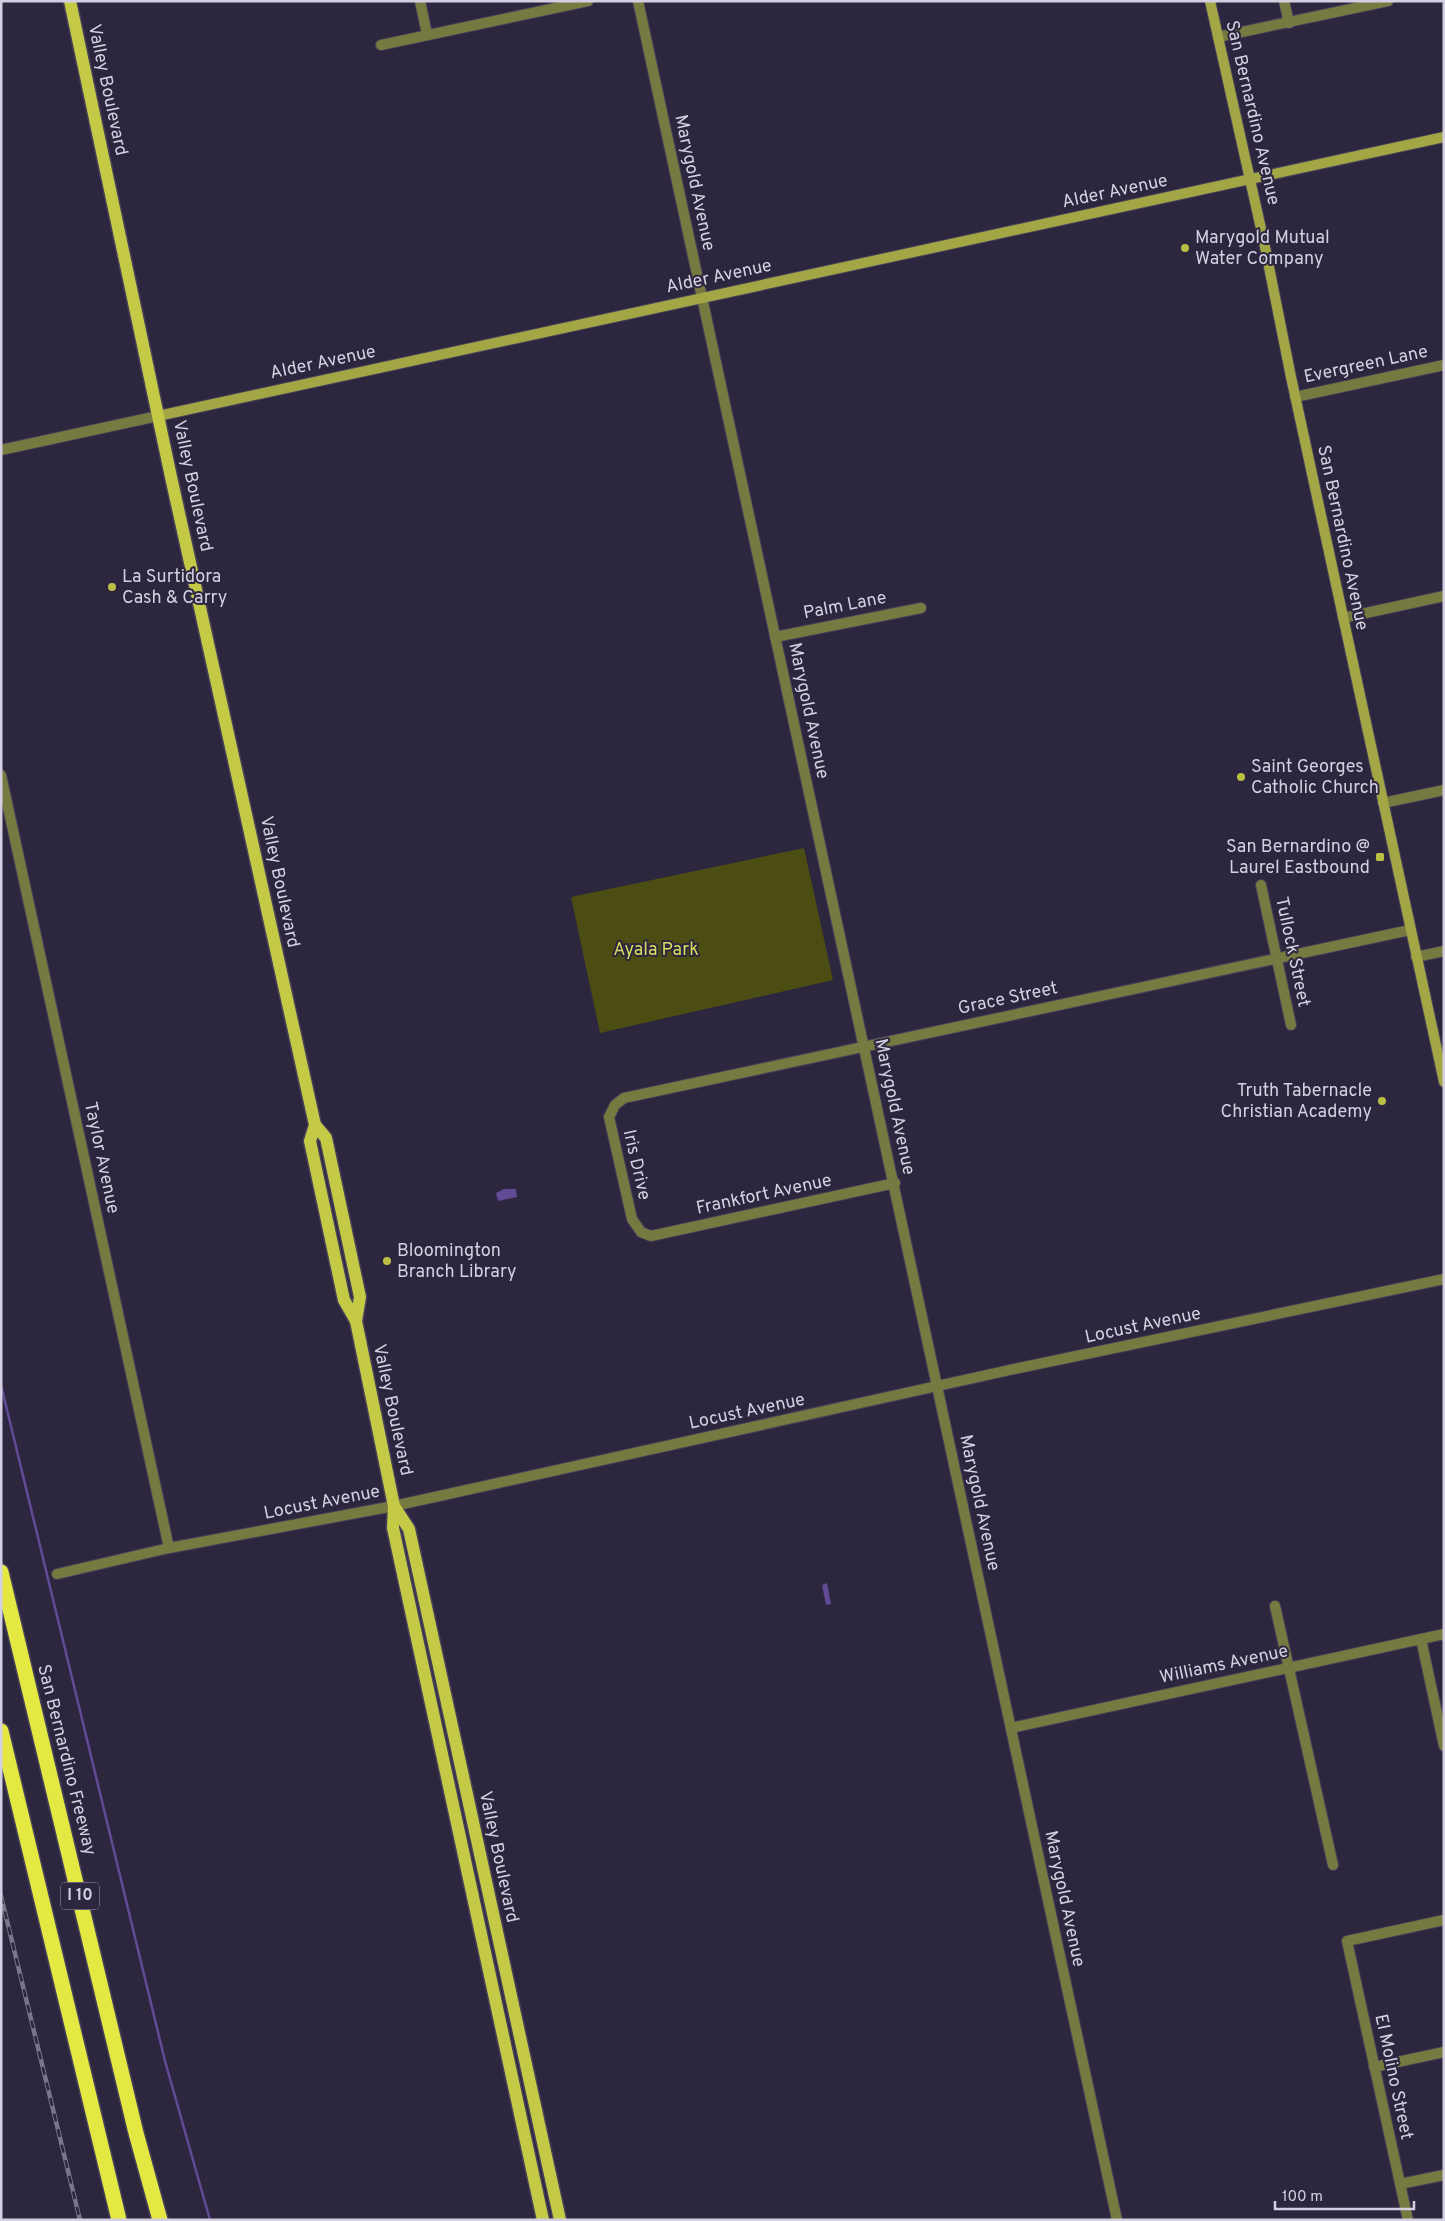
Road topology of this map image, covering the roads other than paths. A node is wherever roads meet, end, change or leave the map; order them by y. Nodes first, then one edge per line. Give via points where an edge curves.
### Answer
1 (70, 1) edge
2 (420, 1) edge
3 (588, 1) edge
4 (638, 1) edge
5 (1210, 1) edge
6 (1284, 1) edge
7 (1388, 1) edge
8 (554, 5) edge
9 (1289, 23) junction
10 (427, 34) junction
11 (1218, 38) junction
12 (381, 45) dead end
13 (1444, 137) edge
14 (1250, 180) junction
15 (702, 298) junction
16 (1444, 365) edge
17 (1296, 397) junction
18 (158, 416) junction
19 (1, 450) edge
20 (1444, 596) edge
21 (921, 608) dead end
22 (1343, 618) junction
23 (775, 637) junction
24 (1, 775) edge
25 (1444, 790) edge
26 (1383, 803) junction
27 (1261, 885) dead end
28 (1410, 930) junction
29 (1444, 950) edge
30 (1278, 957) junction
31 (1416, 957) junction
32 (1291, 1025) dead end
33 (865, 1046) junction
34 (1444, 1082) edge
35 (614, 1104) joint
36 (894, 1183) junction
37 (641, 1232) joint
38 (1444, 1279) edge
39 (937, 1387) junction
40 (394, 1506) junction
41 (169, 1548) junction
42 (1, 1572) edge
43 (57, 1574) dead end
44 (1275, 1606) dead end
45 (1444, 1634) edge
46 (1421, 1639) junction
47 (1289, 1668) junction
48 (1011, 1728) junction
49 (1, 1731) edge
50 (1444, 1746) edge
51 (1333, 1865) dead end
52 (1444, 1920) edge
53 (1444, 2052) edge
54 (1374, 2067) junction
55 (1444, 2175) edge
56 (1400, 2184) junction
57 (119, 2220) edge
58 (160, 2220) edge
59 (543, 2220) edge
60 (560, 2220) edge
61 (1117, 2220) edge
62 (1408, 2220) edge

1 - 18 main road, Valley Boulevard
2 - 10 street
3 - 8 street
4 - 15 street, Marygold Avenue
5 - 11 main road, San Bernardino Avenue
6 - 9 street
7 - 9 street
8 - 10 street
9 - 11 street
10 - 12 street
11 - 14 main road, San Bernardino Avenue
13 - 14 main road, Alder Avenue
14 - 15 main road, Alder Avenue
14 - 17 main road, San Bernardino Avenue
15 - 18 main road, Alder Avenue
15 - 23 street, Marygold Avenue
16 - 17 street, Evergreen Lane
17 - 22 main road, San Bernardino Avenue
18 - 19 street, Alder Avenue
18 - 40 main road, Valley Boulevard via 314,1125 326,1138 360,1297 356,1321
20 - 22 street
21 - 23 street, Palm Lane
22 - 26 main road, San Bernardino Avenue
23 - 33 street, Marygold Avenue
24 - 41 street, Taylor Avenue
25 - 26 street
26 - 28 main road, San Bernardino Avenue
27 - 30 street, Tullock Street
28 - 30 street, Grace Street
28 - 31 main road, San Bernardino Avenue
29 - 31 street
30 - 32 street, Tullock Street
30 - 33 street, Grace Street
31 - 34 main road, San Bernardino Avenue
33 - 35 street, Grace Street via 624,1098
33 - 36 street, Marygold Avenue
35 - 37 street, Iris Drive via 609,1117 632,1219
36 - 37 street, Frankfort Avenue via 664,1234 651,1236
36 - 39 street, Marygold Avenue
38 - 39 street, Locust Avenue
39 - 40 street, Locust Avenue
39 - 48 street, Marygold Avenue
40 - 41 street, Locust Avenue
40 - 59 main road, Valley Boulevard via 393,1528
40 - 60 main road, Valley Boulevard via 409,1529
41 - 43 street, Locust Avenue
42 - 58 highway, San Bernardino Freeway / I 10 via 136,2133
44 - 47 street
45 - 46 street, Williams Avenue
46 - 47 street, Williams Avenue
46 - 50 street
47 - 48 street, Williams Avenue
47 - 51 street
48 - 61 street, Marygold Avenue
49 - 57 highway, I 10
52 - 54 street, El Molino Street via 1348,1941
53 - 54 street
54 - 56 street, El Molino Street
55 - 56 street
56 - 62 street, El Molino Street

